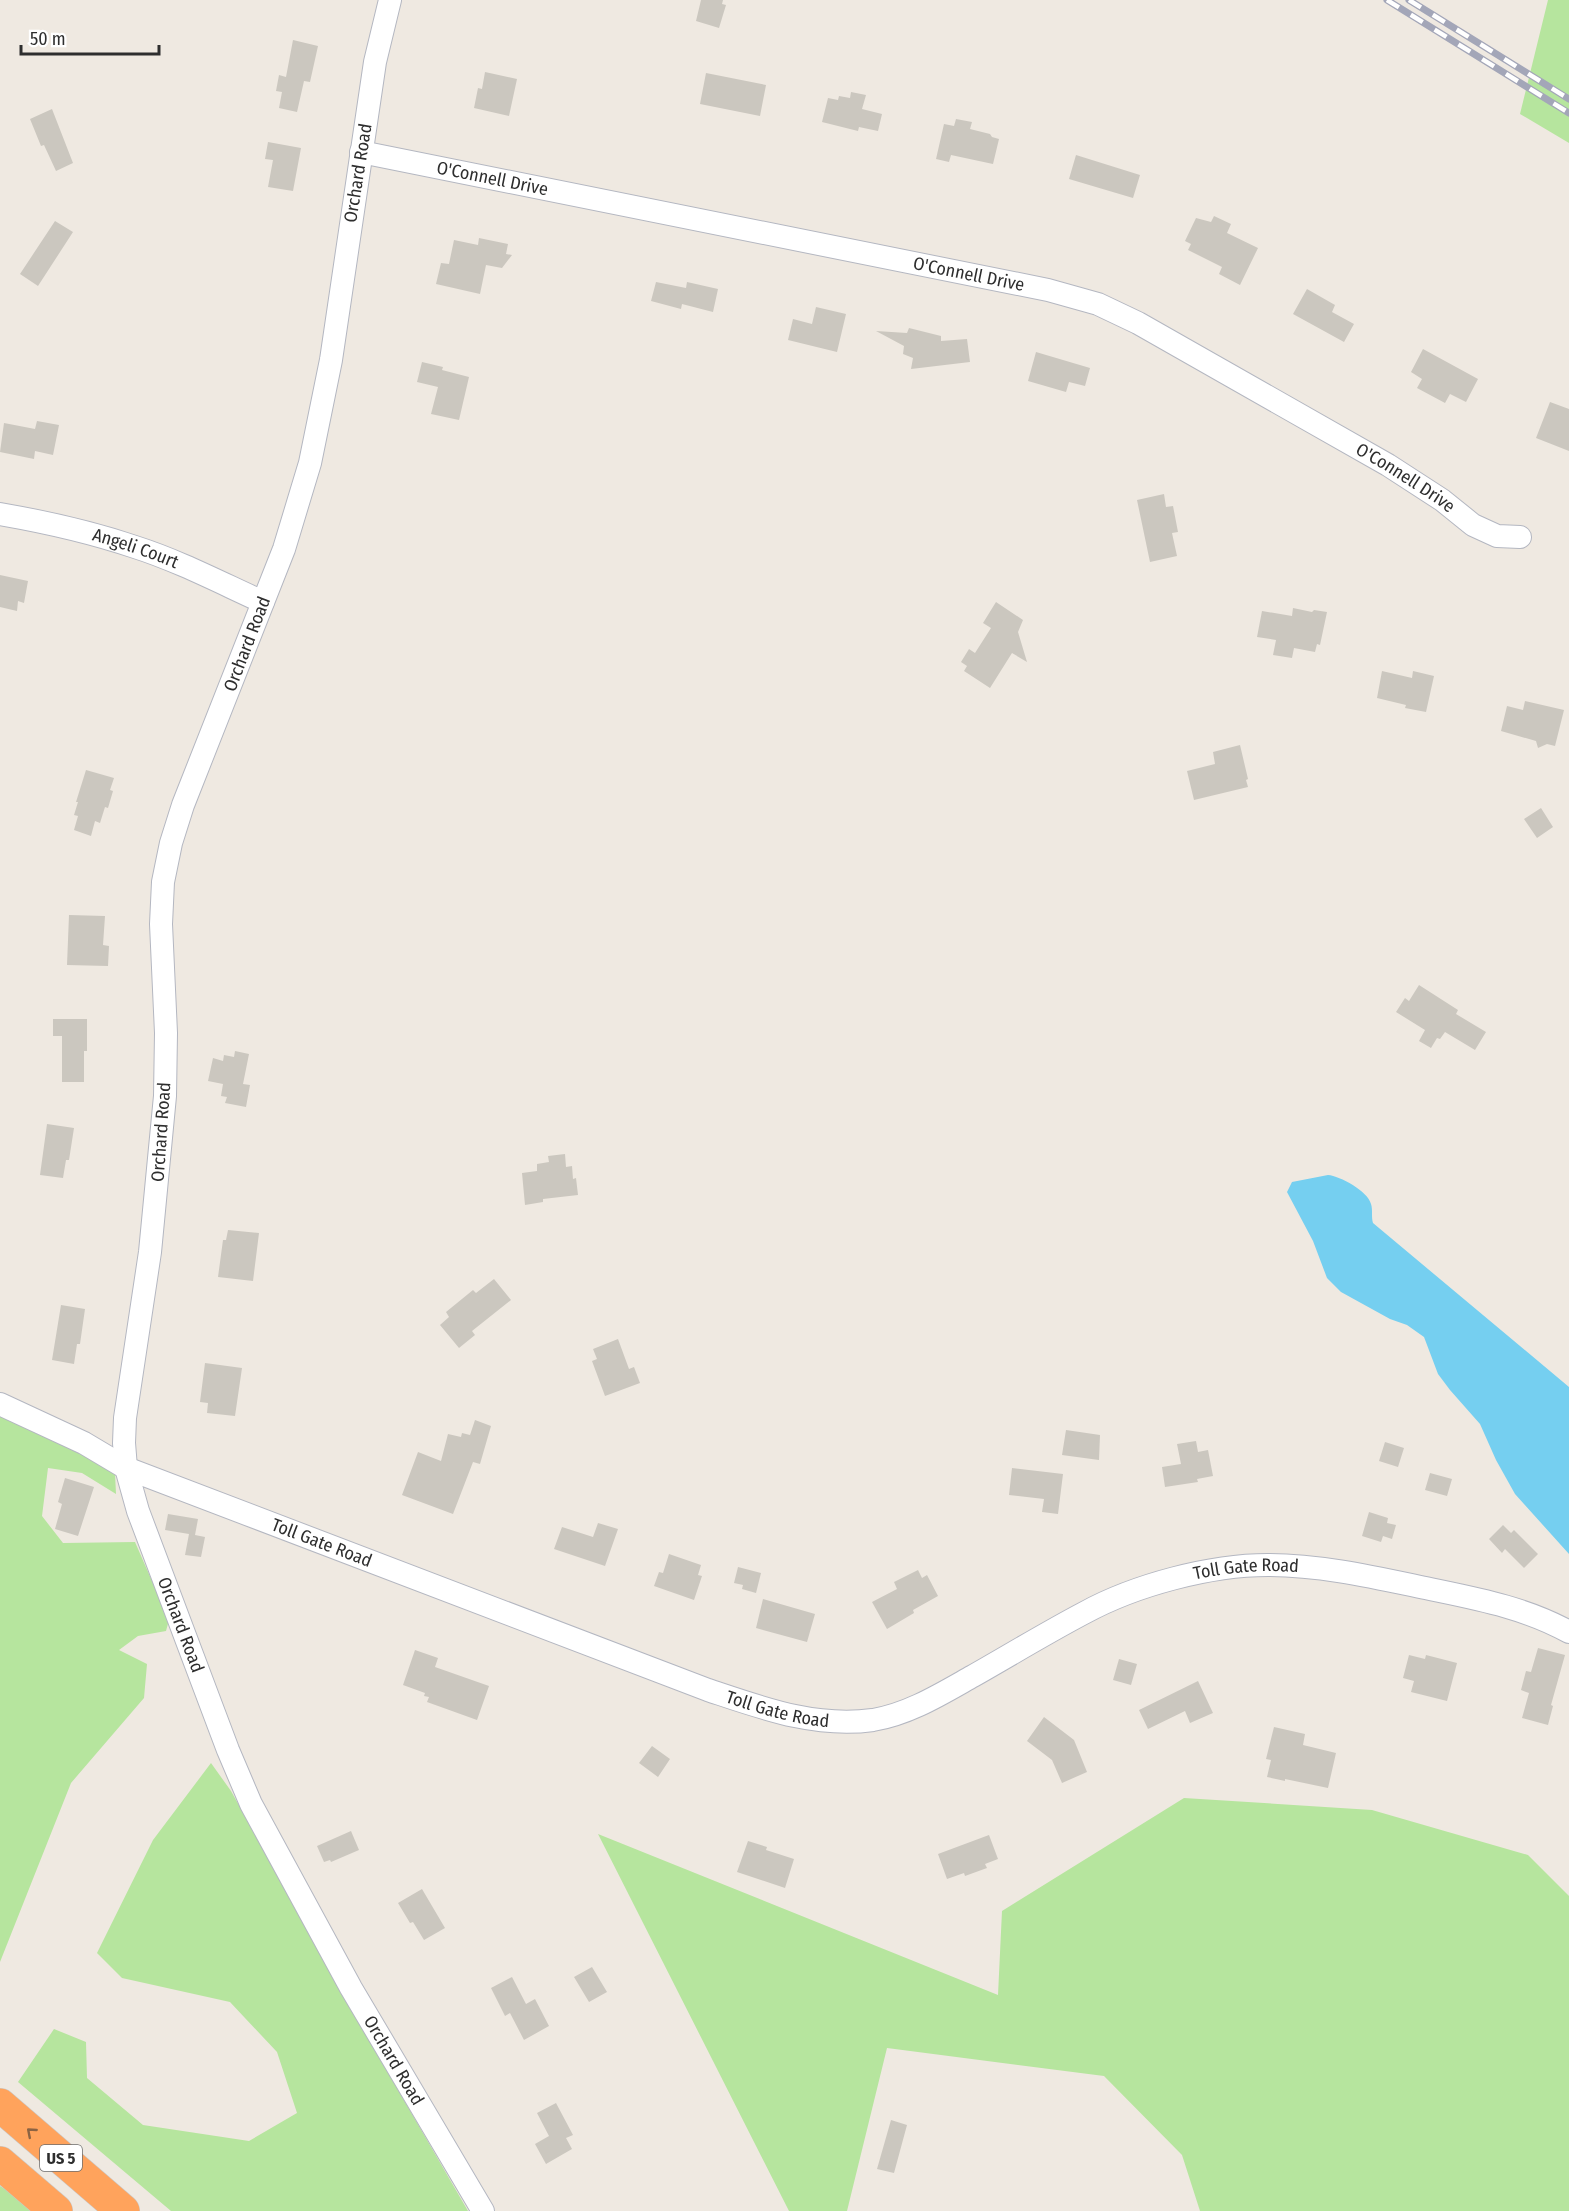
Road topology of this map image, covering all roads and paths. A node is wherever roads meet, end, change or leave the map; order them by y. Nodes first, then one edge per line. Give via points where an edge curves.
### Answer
1 (390, 0) edge
2 (361, 152) junction
3 (0, 514) edge
4 (1520, 537) dead end
5 (263, 602) junction
6 (0, 1404) edge
7 (126, 1468) junction
8 (1569, 1632) edge
9 (0, 2105) edge
10 (0, 2163) edge
11 (56, 2211) edge
12 (123, 2211) edge
13 (483, 2211) edge

1 - 2 street, Orchard Road via 375,62
2 - 4 street, O'Connell Drive via 1048,290 1098,304 1388,465 1473,525 1497,536
2 - 5 street, Orchard Road via 315,442 297,510
3 - 5 street, Angeli Court via 137,547
5 - 7 street, Orchard Road via 183,806 163,882 165,1096 150,1252 125,1418
6 - 7 street, Toll Gate Road via 84,1443
7 - 8 street, Toll Gate Road via 697,1686 806,1720 874,1720 910,1710 1086,1611 1139,1589 1196,1572 1268,1564 1347,1572 1483,1600 1545,1618
7 - 13 street, Orchard Road via 138,1511 251,1804 351,1988
12 -> 9 highway, US 5
10 - 11 highway, US 5

